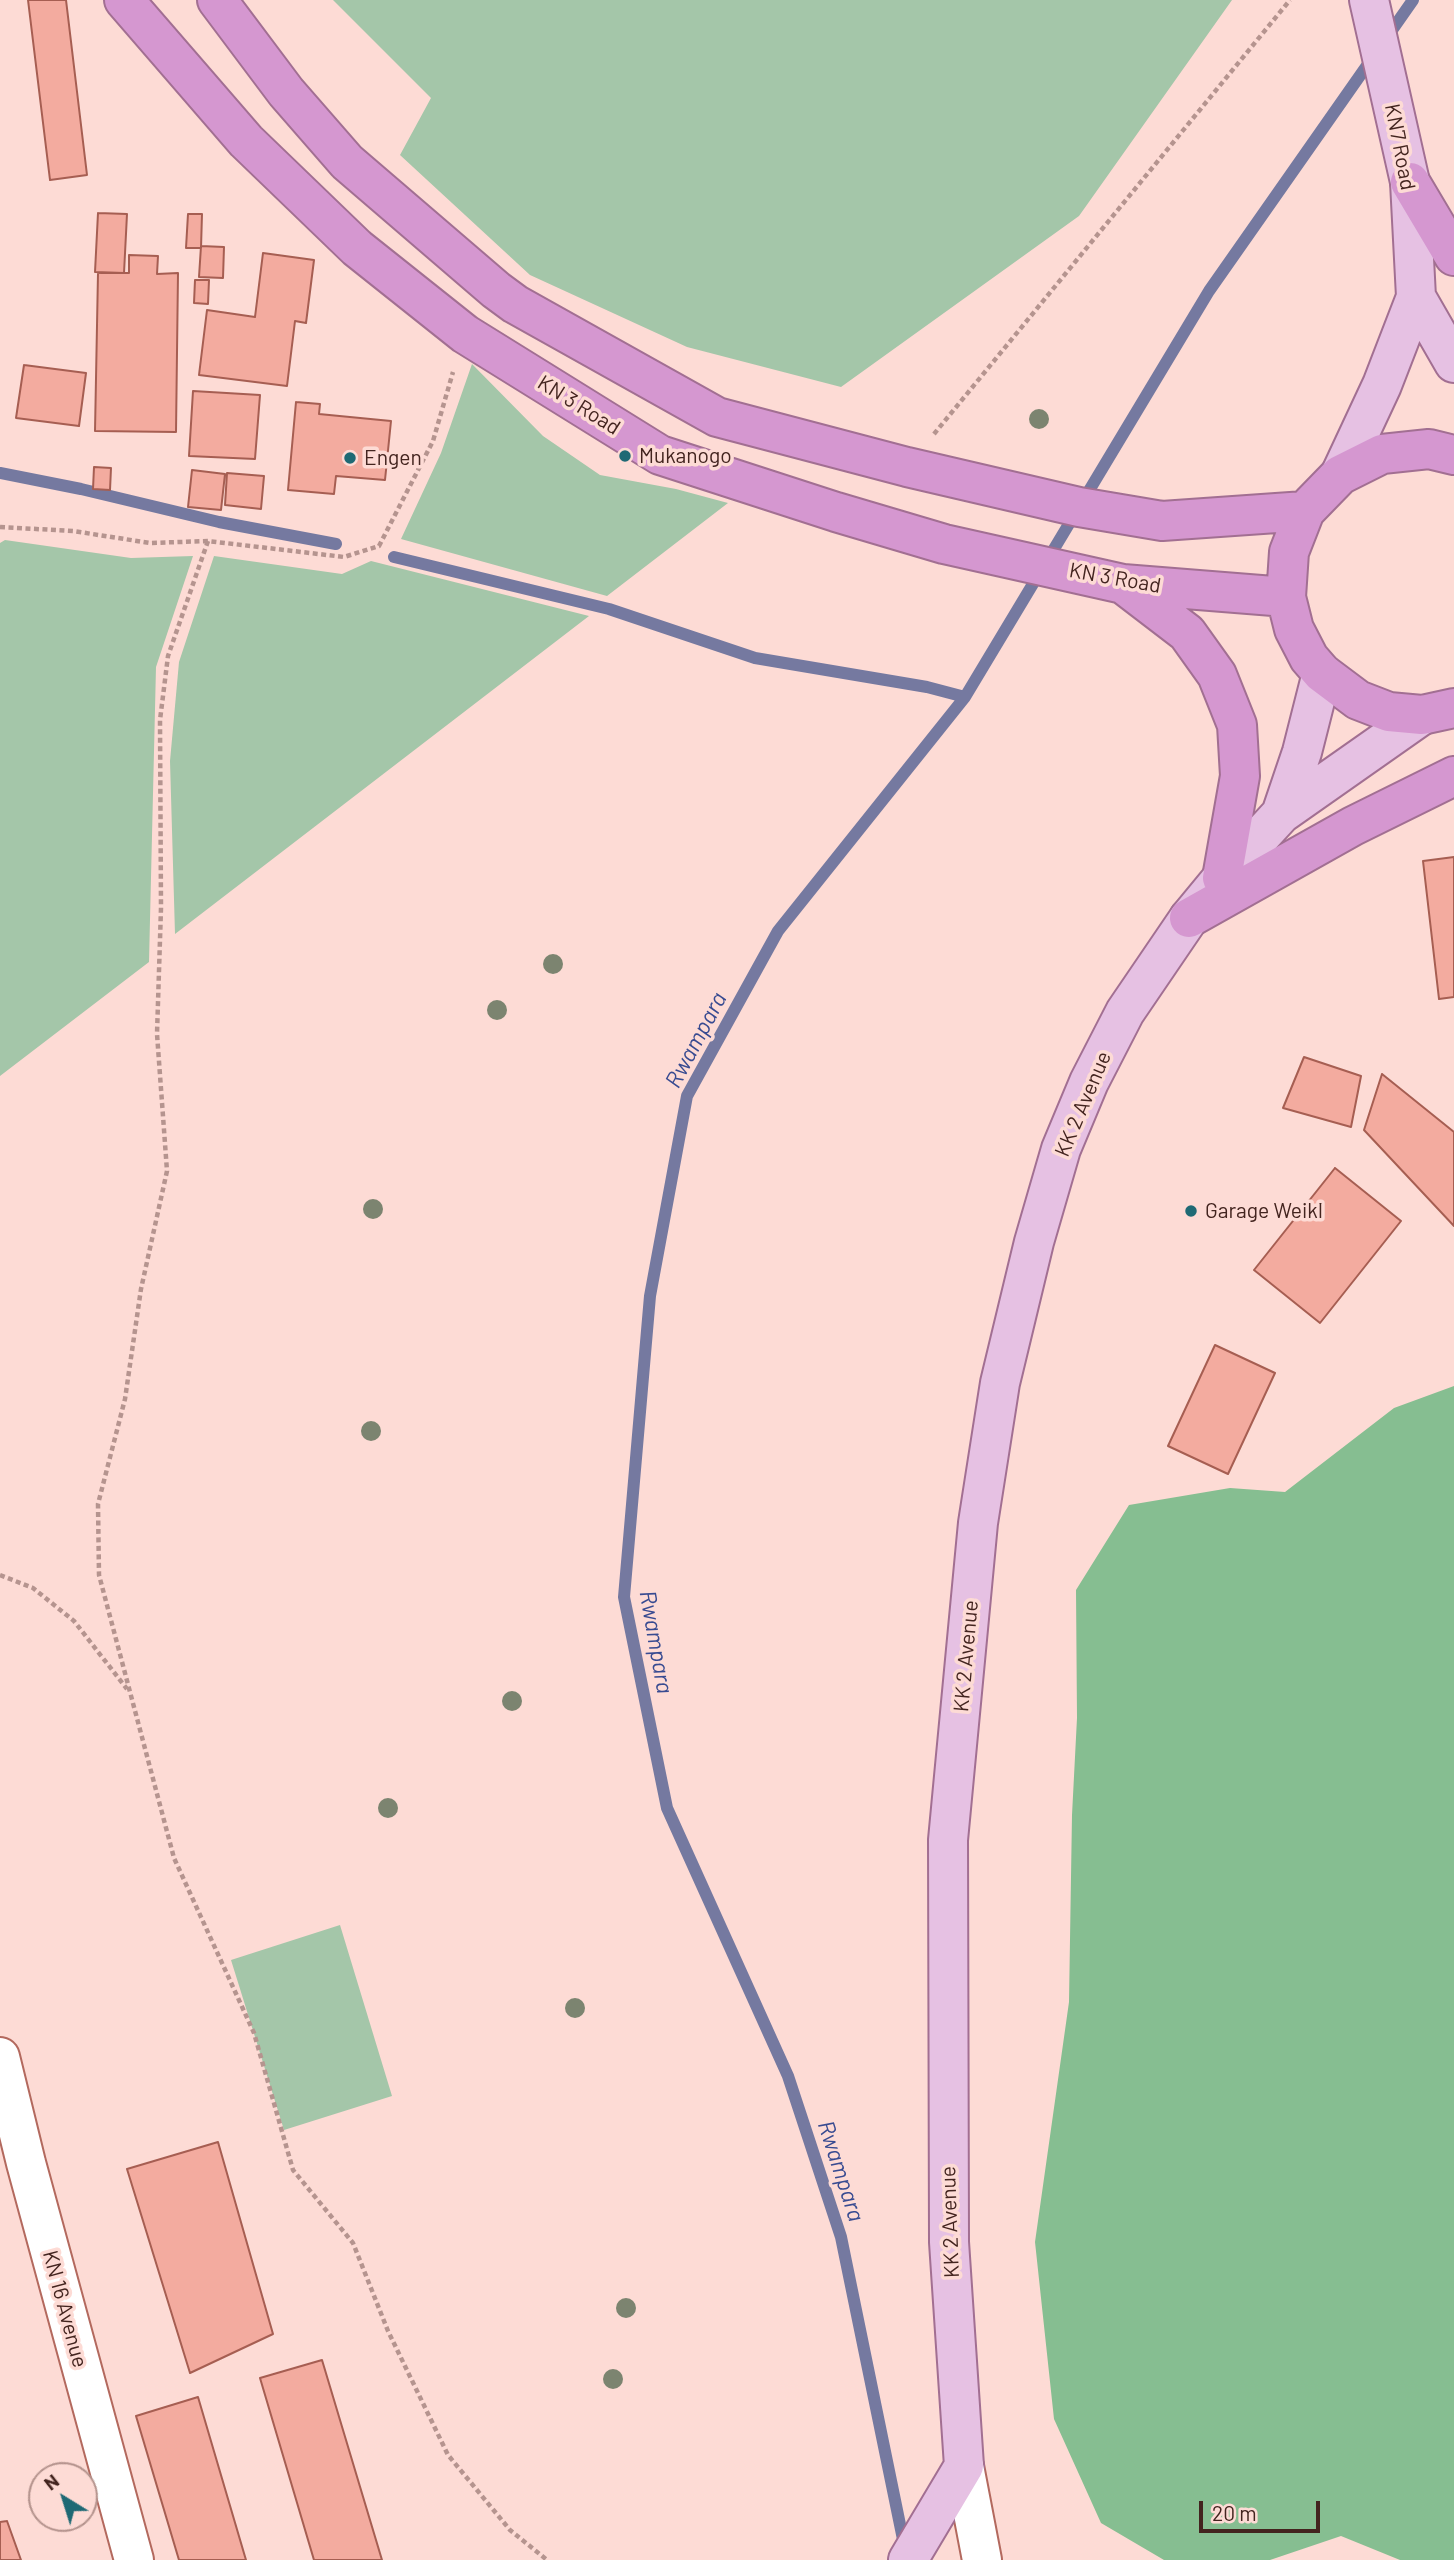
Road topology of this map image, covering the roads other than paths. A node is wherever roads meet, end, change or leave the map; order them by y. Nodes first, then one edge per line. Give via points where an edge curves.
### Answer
1 (124, 0) edge
2 (217, 0) edge
3 (1369, 0) edge
4 (1409, 182) junction
5 (1454, 256) edge
6 (1416, 297) junction
7 (1454, 363) edge
8 (1454, 455) edge
9 (1340, 475) junction
10 (1306, 512) junction
11 (1123, 584) junction
12 (1286, 597) junction
13 (1322, 673) junction
14 (1438, 711) edge
15 (1454, 776) edge
16 (1281, 814) junction
17 (1222, 878) junction
18 (1189, 918) junction
19 (0, 2057) edge
20 (964, 2466) junction
21 (134, 2560) edge
22 (908, 2560) edge
23 (982, 2560) edge

1 - 11 highway, KN 3 Road via 246,141 357,248 464,334 660,455 944,544
2 - 10 highway via 286,92 347,162 515,304 717,417 907,467 1162,521
3 - 4 main road, KN7 Road
4 - 5 highway
4 - 6 main road, KN7 Road
6 - 7 main road, KN7 Road
6 - 9 main road, KN7 Road
8 - 9 highway via 1429,449 1382,454
9 - 10 highway
10 - 12 highway via 1289,552
11 - 12 highway, KN 3 Road
11 - 17 highway via 1187,633 1217,675 1237,725 1240,776
12 - 13 highway via 1294,629
13 - 14 highway via 1358,700 1389,712
13 - 16 main road, KK 2 Avenue
14 - 16 main road, KK 2 Avenue
15 - 18 highway via 1353,825
16 - 17 main road, KK 2 Avenue
17 - 18 main road, KK 2 Avenue
18 - 20 main road, KK 2 Avenue via 1125,1012 1061,1149 1000,1383 978,1522 948,1840 949,2242
19 - 21 street, KN 16 Avenue
20 - 22 main road
20 - 23 street

